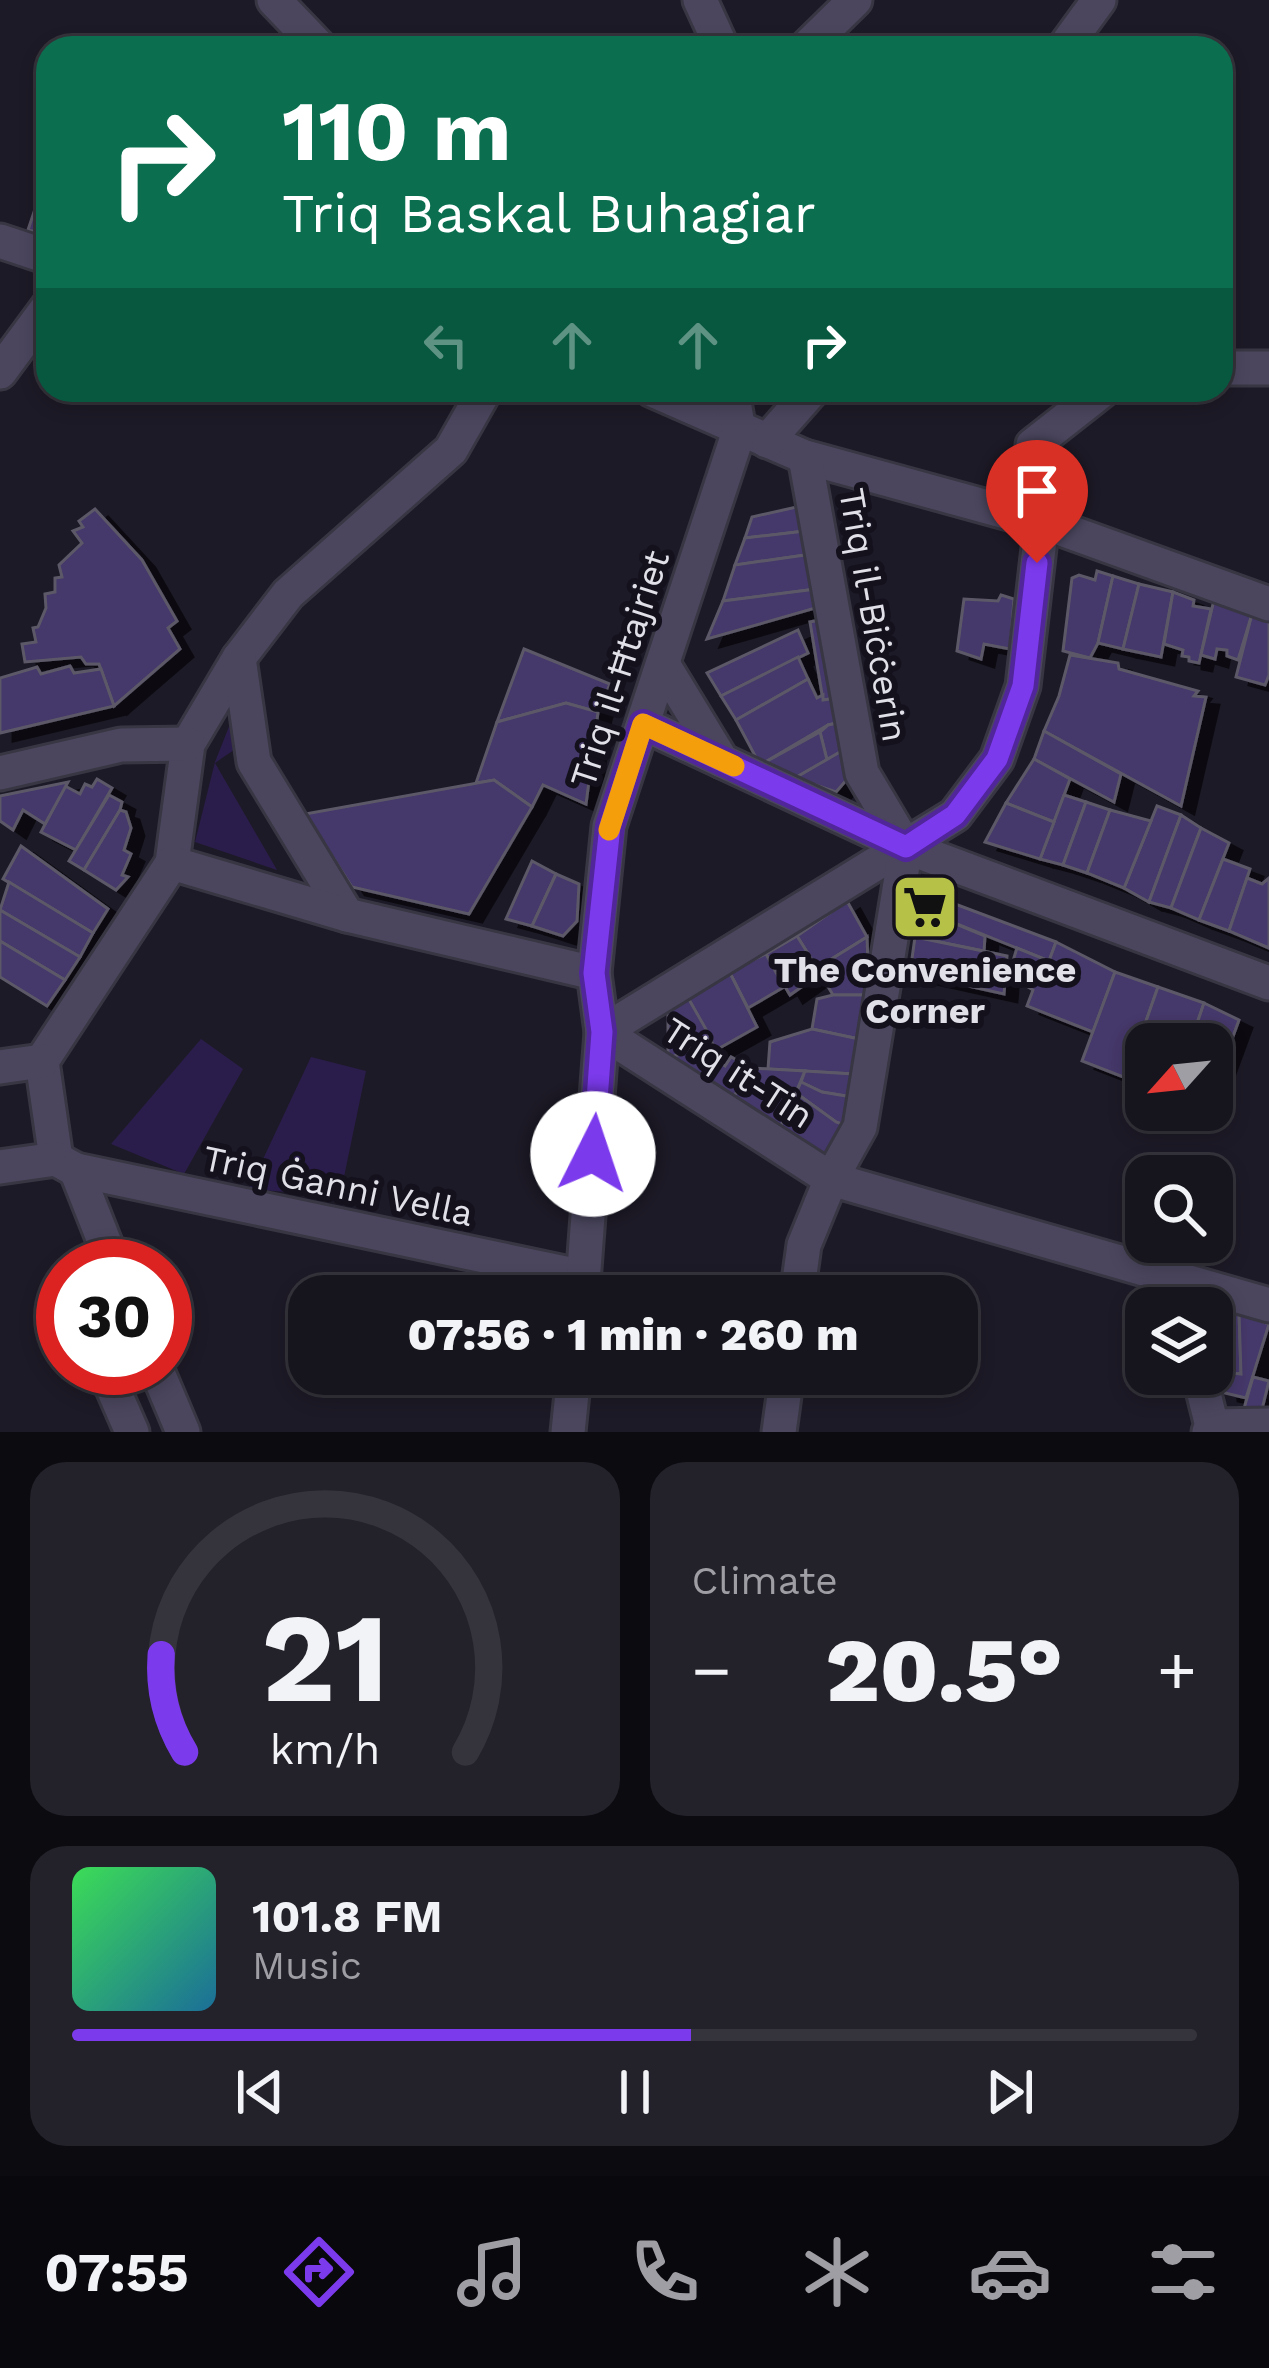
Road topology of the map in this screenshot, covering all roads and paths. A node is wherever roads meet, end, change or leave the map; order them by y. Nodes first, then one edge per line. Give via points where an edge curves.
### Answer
1 (274, 0) edge
2 (700, 0) edge
3 (855, 0) edge
4 (1099, 0) edge
5 (308, 36) edge
6 (716, 36) edge
7 (818, 36) edge
8 (1075, 36) edge
9 (0, 241) edge
10 (36, 252) edge
11 (36, 323) edge
12 (1233, 368) edge
13 (1269, 368) edge
14 (0, 372) edge
15 (478, 402) edge
16 (678, 402) edge
17 (737, 402) edge
18 (797, 402) edge
19 (1088, 402) edge
20 (753, 436) junction
21 (805, 457) junction
22 (1042, 523) junction
23 (1269, 604) edge
24 (239, 658) junction
25 (663, 664) junction
26 (643, 724) junction
27 (188, 744) junction
28 (722, 761) junction
29 (0, 773) edge
30 (906, 847) junction
31 (172, 863) junction
32 (347, 915) junction
33 (594, 973) junction
34 (1269, 982) edge
35 (602, 1032) junction
36 (42, 1061) junction
37 (0, 1067) edge
38 (66, 1165) junction
39 (0, 1167) edge
40 (831, 1179) junction
41 (101, 1239) edge
42 (532, 1275) edge
43 (584, 1275) edge
44 (800, 1275) edge
45 (1160, 1287) edge
46 (1233, 1301) edge
47 (1269, 1305) edge
48 (116, 1395) edge
49 (167, 1395) edge
50 (572, 1395) edge
51 (784, 1395) edge
52 (1203, 1395) edge
53 (1269, 1425) edge
54 (1210, 1429) edge
55 (132, 1432) edge
56 (183, 1432) edge
57 (568, 1432) edge
58 (779, 1432) edge

1 - 5 street
2 - 6 street
3 - 7 street
4 - 8 street
9 - 10 street
11 - 14 street
12 - 13 street
15 - 24 street via 451,449 288,594
16 - 20 street
17 - 20 street
18 - 20 street, Triq il-Ħtajriet
19 - 22 street via 1033,445
20 - 21 street
20 - 25 street, Triq il-Ħtajriet
21 - 22 street
21 - 30 street, Triq il-Biċċerin via 862,773
22 - 23 street
22 - 30 street via 1023,686 997,759 955,815
24 - 27 street
24 - 32 street via 254,762
25 - 26 street, Triq il-Ħtajriet
25 - 28 street
26 - 28 street
26 - 33 street, Triq il-Ħtajriet via 610,826
27 - 29 street via 121,745
27 - 31 street
28 - 30 street
30 - 34 street
30 - 35 street
30 - 40 street via 860,1127
31 - 32 street
31 - 36 street
32 - 33 street
33 - 35 street, Triq il-Ħtajriet
35 - 40 street, Triq it-Tin
35 - 43 street, Triq il-Ħtajriet
36 - 37 street
36 - 38 street
38 - 39 street, Triq Ġanni Vella
38 - 41 street
38 - 42 street, Triq Ġanni Vella
40 - 44 street
40 - 45 street, Triq it-Tin
46 - 47 street, Triq it-Tin
48 - 55 street
49 - 56 street
50 - 57 street
51 - 58 street
52 - 54 street
53 - 54 street

